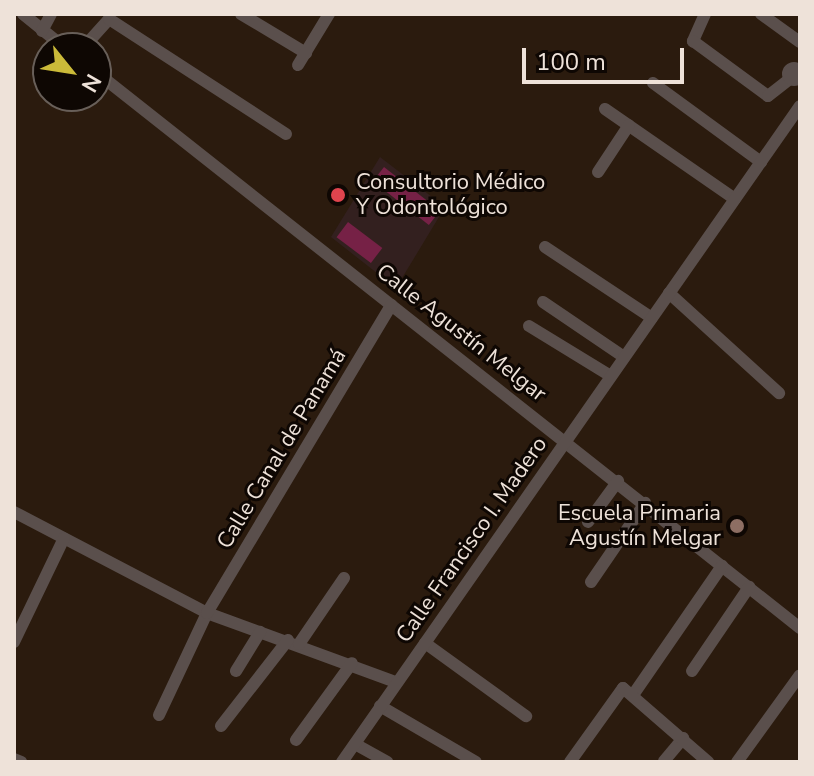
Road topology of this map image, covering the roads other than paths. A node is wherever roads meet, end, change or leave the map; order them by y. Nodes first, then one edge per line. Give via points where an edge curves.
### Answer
1 (51, 14) edge
2 (241, 14) edge
3 (329, 14) edge
4 (705, 14) edge
5 (761, 14) edge
6 (26, 15) edge
7 (42, 31) joint
8 (97, 32) edge
9 (800, 42) edge
10 (306, 53) junction
11 (298, 65) dead end
12 (797, 74) edge
13 (653, 83) dead end
14 (112, 85) edge
15 (800, 106) edge
16 (605, 109) dead end
17 (629, 125) junction
18 (286, 134) dead end
19 (761, 162) junction
20 (598, 172) dead end
21 (735, 199) junction
22 (545, 247) dead end
23 (669, 293) junction
24 (543, 302) dead end
25 (391, 305) junction
26 (652, 318) junction
27 (529, 326) dead end
28 (624, 357) junction
29 (611, 376) junction
30 (779, 393) dead end
31 (566, 440) junction
32 (618, 481) junction
33 (645, 503) junction
34 (14, 512) edge
35 (588, 522) dead end
36 (64, 538) junction
37 (722, 566) junction
38 (344, 578) dead end
39 (591, 582) dead end
40 (749, 587) junction
41 (207, 613) junction
42 (800, 628) edge
43 (260, 632) junction
44 (14, 642) edge
45 (294, 642) junction
46 (425, 643) junction
47 (352, 663) junction
48 (236, 671) dead end
49 (692, 671) dead end
50 (800, 675) edge
51 (396, 682) junction
52 (633, 695) junction
53 (380, 706) junction
54 (159, 715) dead end
55 (526, 716) dead end
56 (221, 726) dead end
57 (683, 738) junction
58 (296, 740) dead end
59 (355, 744) junction
60 (14, 759) edge
61 (664, 761) edge
62 (21, 762) edge
63 (342, 762) edge
64 (387, 762) edge
65 (476, 762) edge
66 (570, 762) edge
67 (708, 762) edge
68 (737, 762) edge

1 - 7 street
2 - 10 street
3 - 10 street
4 - 12 street via 692,36 771,97
5 - 9 street
6 - 7 street
8 - 18 street via 109,19
10 - 11 street
13 - 19 street
14 - 25 street, Calle Agustín Melgar
15 - 19 street, Calle Francisco I. Madero
16 - 17 street
17 - 20 street
17 - 21 street
19 - 21 street, Calle Francisco I. Madero
21 - 23 street, Calle Francisco I. Madero
22 - 26 street
23 - 26 street, Calle Francisco I. Madero
23 - 30 street
24 - 28 street
25 - 31 street, Calle Agustín Melgar
25 - 41 street, Calle Canal de Panamá
26 - 28 street, Calle Francisco I. Madero
27 - 29 street
28 - 29 street, Calle Francisco I. Madero
29 - 31 street, Calle Francisco I. Madero
31 - 32 street, Calle Agustín Melgar
31 - 46 street, Calle Francisco I. Madero
32 - 33 street, Calle Agustín Melgar
32 - 35 street
33 - 37 street, Calle Agustín Melgar
33 - 39 street
34 - 36 street
36 - 41 street
36 - 44 street
37 - 40 street, Calle Agustín Melgar
37 - 52 street
38 - 45 street
40 - 42 street, Calle Agustín Melgar
40 - 49 street
41 - 43 street
41 - 54 street, Calle Canal de Panamá
43 - 45 street
43 - 48 street
45 - 47 street
45 - 56 street
46 - 51 street, Calle Francisco I. Madero
46 - 55 street
47 - 51 street
47 - 58 street
50 - 68 street
51 - 53 street, Calle Francisco I. Madero
52 - 57 street
52 - 66 street via 620,690
53 - 59 street, Calle Francisco I. Madero
53 - 65 street
57 - 61 street
57 - 67 street
59 - 63 street, Calle Francisco I. Madero
59 - 64 street
60 - 62 street

